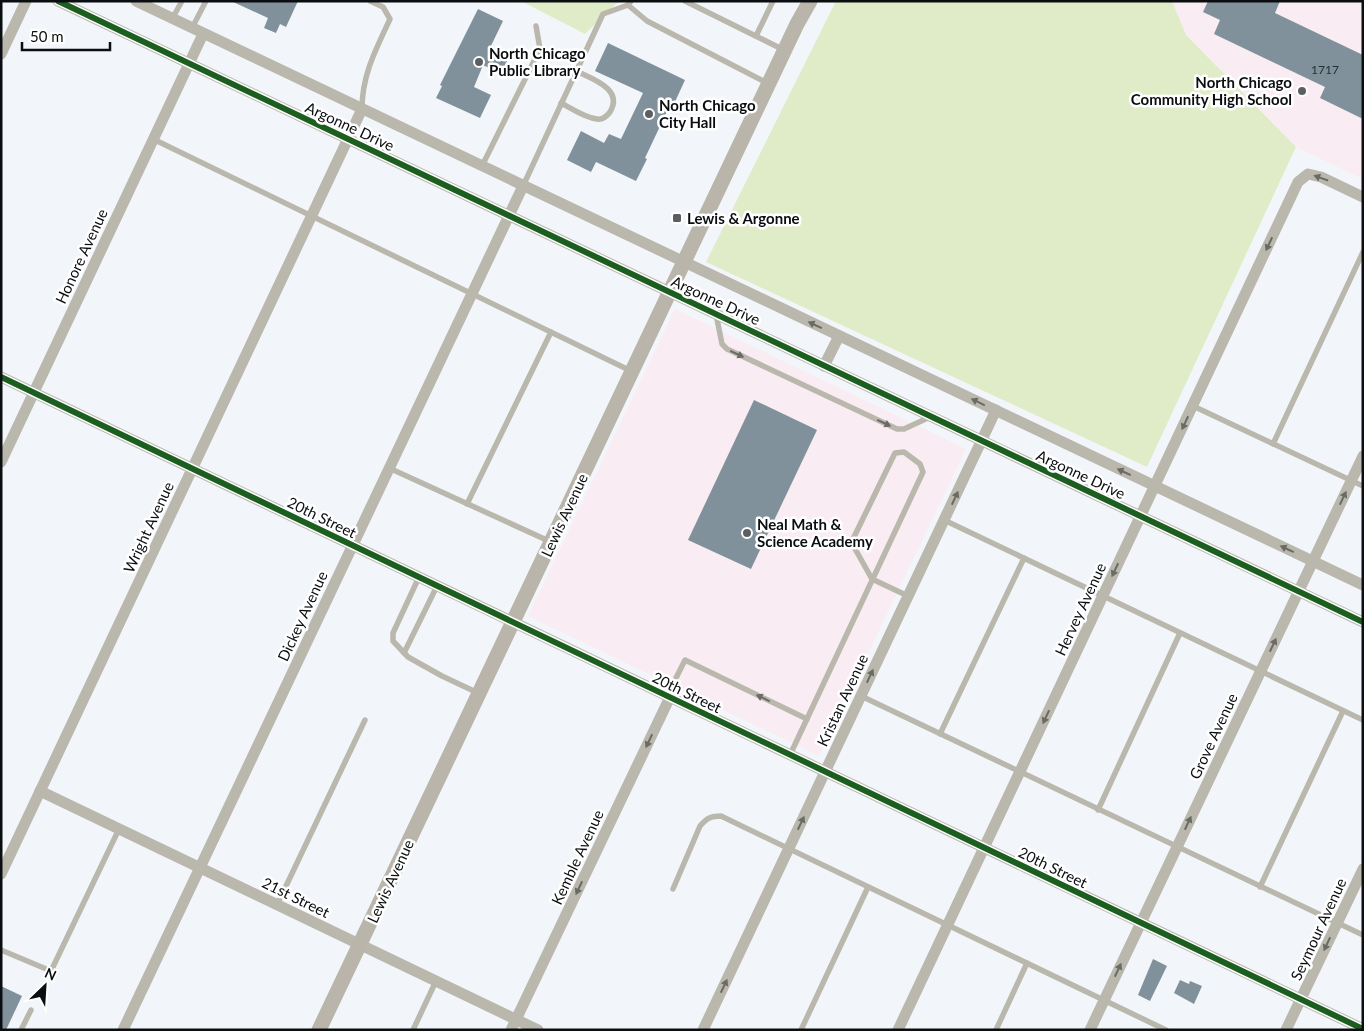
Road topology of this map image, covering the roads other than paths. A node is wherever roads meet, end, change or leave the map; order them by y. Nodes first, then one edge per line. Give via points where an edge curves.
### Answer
1 (26, 1) edge
2 (58, 1) edge
3 (136, 1) edge
4 (182, 1) edge
5 (206, 1) edge
6 (370, 1) edge
7 (686, 1) edge
8 (773, 1) edge
9 (810, 1) edge
10 (630, 3) edge
11 (172, 19) junction
12 (536, 26) dead end
13 (192, 28) junction
14 (203, 34) junction
15 (756, 36) junction
16 (784, 50) junction
17 (1, 54) edge
18 (189, 64) junction
19 (576, 71) junction
20 (769, 84) junction
21 (561, 103) junction
22 (362, 109) junction
23 (154, 139) junction
24 (348, 139) junction
25 (482, 166) junction
26 (522, 186) junction
27 (1363, 197) edge
28 (312, 216) junction
29 (508, 216) junction
30 (1363, 252) edge
31 (685, 263) junction
32 (472, 293) junction
33 (670, 293) junction
34 (716, 314) junction
35 (551, 332) junction
36 (838, 336) junction
37 (824, 366) junction
38 (633, 372) junction
39 (1, 377) edge
40 (34, 393) junction
41 (1193, 406) junction
42 (996, 410) junction
43 (931, 417) junction
44 (982, 441) junction
45 (1273, 444) junction
46 (1363, 456) edge
47 (1, 462) edge
48 (389, 468) junction
49 (192, 469) junction
50 (1351, 481) junction
51 (1155, 486) junction
52 (1363, 486) edge
53 (467, 504) junction
54 (1140, 516) junction
55 (944, 520) junction
56 (552, 542) junction
57 (352, 545) junction
58 (1024, 558) junction
59 (1313, 561) junction
60 (419, 577) junction
61 (872, 579) junction
62 (1363, 585) edge
63 (437, 586) junction
64 (1298, 591) junction
65 (908, 596) junction
66 (1103, 596) junction
67 (1363, 622) edge
68 (513, 623) junction
69 (1180, 633) junction
70 (404, 653) junction
71 (1260, 671) junction
72 (480, 694) junction
73 (860, 696) junction
74 (670, 697) junction
75 (1343, 711) junction
76 (807, 719) junction
77 (365, 720) dead end
78 (1363, 720) edge
79 (940, 734) junction
80 (790, 755) junction
81 (825, 772) junction
82 (1020, 772) junction
83 (40, 791) junction
84 (1098, 810) junction
85 (119, 829) junction
86 (1177, 847) junction
87 (984, 848) junction
88 (788, 849) junction
89 (200, 868) junction
90 (1363, 869) edge
91 (1, 874) edge
92 (868, 887) junction
93 (1260, 887) junction
94 (673, 889) dead end
95 (277, 905) junction
96 (1141, 923) junction
97 (1337, 923) junction
98 (948, 925) junction
99 (1363, 935) edge
100 (360, 944) junction
101 (1, 950) edge
102 (1028, 964) junction
103 (436, 981) junction
104 (1104, 1000) junction
105 (1301, 1000) junction
106 (31, 1010) dead end
107 (514, 1024) edge
108 (1363, 1029) edge
109 (22, 1030) edge
110 (123, 1030) edge
111 (319, 1030) edge
112 (413, 1030) edge
113 (538, 1030) edge
114 (703, 1030) edge
115 (801, 1030) edge
116 (898, 1030) edge
117 (996, 1030) edge
118 (1090, 1030) edge
119 (1166, 1030) edge
120 (1286, 1030) edge

1 - 17 street
2 - 18 street, Argonne Drive
3 - 11 street, Argonne Drive
4 - 11 lane
5 - 13 lane
6 - 22 lane via 383,7 390,19 367,70
7 - 15 lane
8 - 15 lane
9 - 16 main road, Lewis Avenue
10 - 19 lane via 603,14
10 - 20 lane via 647,21
11 - 13 street, Argonne Drive
12 - 25 lane via 540,49
13 - 14 street, Argonne Drive
14 - 18 street, Honore Avenue
14 - 22 street, Argonne Drive
15 - 16 lane
16 - 20 main road, Lewis Avenue
18 - 23 street, Honore Avenue
18 - 24 street, Argonne Drive
19 - 21 lane
19 - 21 lane via 607,87 614,101 612,109 601,119 594,119
20 - 31 main road, Lewis Avenue
21 - 26 lane
22 - 24 street, Wright Avenue
22 - 25 street, Argonne Drive
23 - 28 lane
23 - 40 street, Honore Avenue
24 - 28 street, Wright Avenue
24 - 29 street, Argonne Drive
25 - 26 street, Argonne Drive
26 - 29 street, Dickey Avenue
26 - 31 street, Argonne Drive
27 -> 41 street, Hervey Avenue via 1321,177 1308,174 1298,182
28 - 32 lane
28 - 49 street, Wright Avenue
29 - 32 street, Dickey Avenue
29 - 33 street, Argonne Drive
30 - 45 lane
31 - 33 main road, Lewis Avenue
36 -> 31 street, Argonne Drive
32 - 35 lane
32 - 48 street, Dickey Avenue
33 - 34 street, Argonne Drive
33 - 38 main road, Lewis Avenue
34 - 37 street, Argonne Drive
34 -> 43 lane via 722,344 727,349 897,429
35 - 38 lane
35 - 53 lane
36 - 37 street
42 -> 36 street, Argonne Drive
37 - 43 street, Argonne Drive
38 - 56 main road, Lewis Avenue
39 - 40 street, 20th Street
40 - 47 street, Honore Avenue
40 - 49 street, 20th Street
41 - 45 lane
41 -> 51 street, Hervey Avenue
42 - 44 street, Kristan Avenue
51 -> 42 street, Argonne Drive
43 - 44 street, Argonne Drive
44 - 54 street, Argonne Drive
55 -> 44 street, Kristan Avenue
45 - 50 lane
46 - 50 street, Grove Avenue
48 - 53 lane
48 - 57 street, Dickey Avenue
49 - 57 street, 20th Street
49 - 83 street, Wright Avenue
50 - 52 lane
59 -> 50 street, Grove Avenue
51 - 54 street, Hervey Avenue
59 -> 51 street, Argonne Drive
53 - 56 lane
54 - 64 street, Argonne Drive
54 -> 66 street, Hervey Avenue
55 - 58 lane
55 - 65 street, Kristan Avenue
56 - 68 main road, Lewis Avenue
57 - 60 street, 20th Street
57 - 89 street, Dickey Avenue
58 - 66 lane
58 - 79 lane
59 - 62 street, Argonne Drive
59 - 64 street, Grove Avenue
60 - 63 street, 20th Street
60 - 70 lane via 393,633 393,641
61 - 61 lane via 923,472 920,464 904,452 895,453 853,539 854,547
61 - 65 lane
61 - 76 lane
63 - 68 street, 20th Street
63 - 70 lane
64 - 67 street, Argonne Drive
71 -> 64 street, Grove Avenue
73 -> 65 street, Kristan Avenue
66 - 69 lane
66 -> 82 street, Hervey Avenue
68 - 72 main road, Lewis Avenue
68 - 74 street, 20th Street
69 - 71 lane
69 - 84 lane
70 - 72 lane
71 - 75 lane
86 -> 71 street, Grove Avenue
72 - 100 main road, Lewis Avenue
73 - 79 lane
73 - 81 street, Kristan Avenue
76 -> 74 lane via 685,660
74 - 80 street, 20th Street
74 -> 107 street, Kemble Avenue
75 - 78 lane
75 - 93 lane
76 - 80 lane
77 - 95 lane
79 - 82 lane
80 - 81 street, 20th Street
81 - 87 street, 20th Street
88 -> 81 street, Kristan Avenue
82 - 84 lane
82 - 87 street, Hervey Avenue
83 - 85 street, 21st Street
83 - 91 street, Wright Avenue
84 - 86 lane
85 - 89 street, 21st Street
85 - 101 lane via 51,971
86 - 93 lane
86 - 96 street, Grove Avenue
87 - 96 street, 20th Street
87 - 98 street, Hervey Avenue
88 - 92 lane
88 - 94 lane via 727,819 712,816 705,820 694,836
114 -> 88 street, Kristan Avenue
89 - 95 street, 21st Street
89 - 110 street, Dickey Avenue
90 - 97 street, Seymour Avenue
92 - 98 lane
92 - 115 lane
93 - 97 lane
95 - 100 street, 21st Street
104 -> 96 street, Grove Avenue
96 - 105 street, 20th Street
97 - 99 lane
97 -> 105 street, Seymour Avenue
98 - 102 lane
98 - 116 street, Hervey Avenue
100 - 103 street, 21st Street
100 - 111 main road, Lewis Avenue
102 - 104 lane
102 - 117 lane
103 - 107 street, 21st Street
103 - 112 lane
104 - 118 street, Grove Avenue
104 - 119 lane
105 - 108 street, 20th Street
105 - 120 street, Seymour Avenue
106 - 109 lane
107 - 113 street, 21st Street

